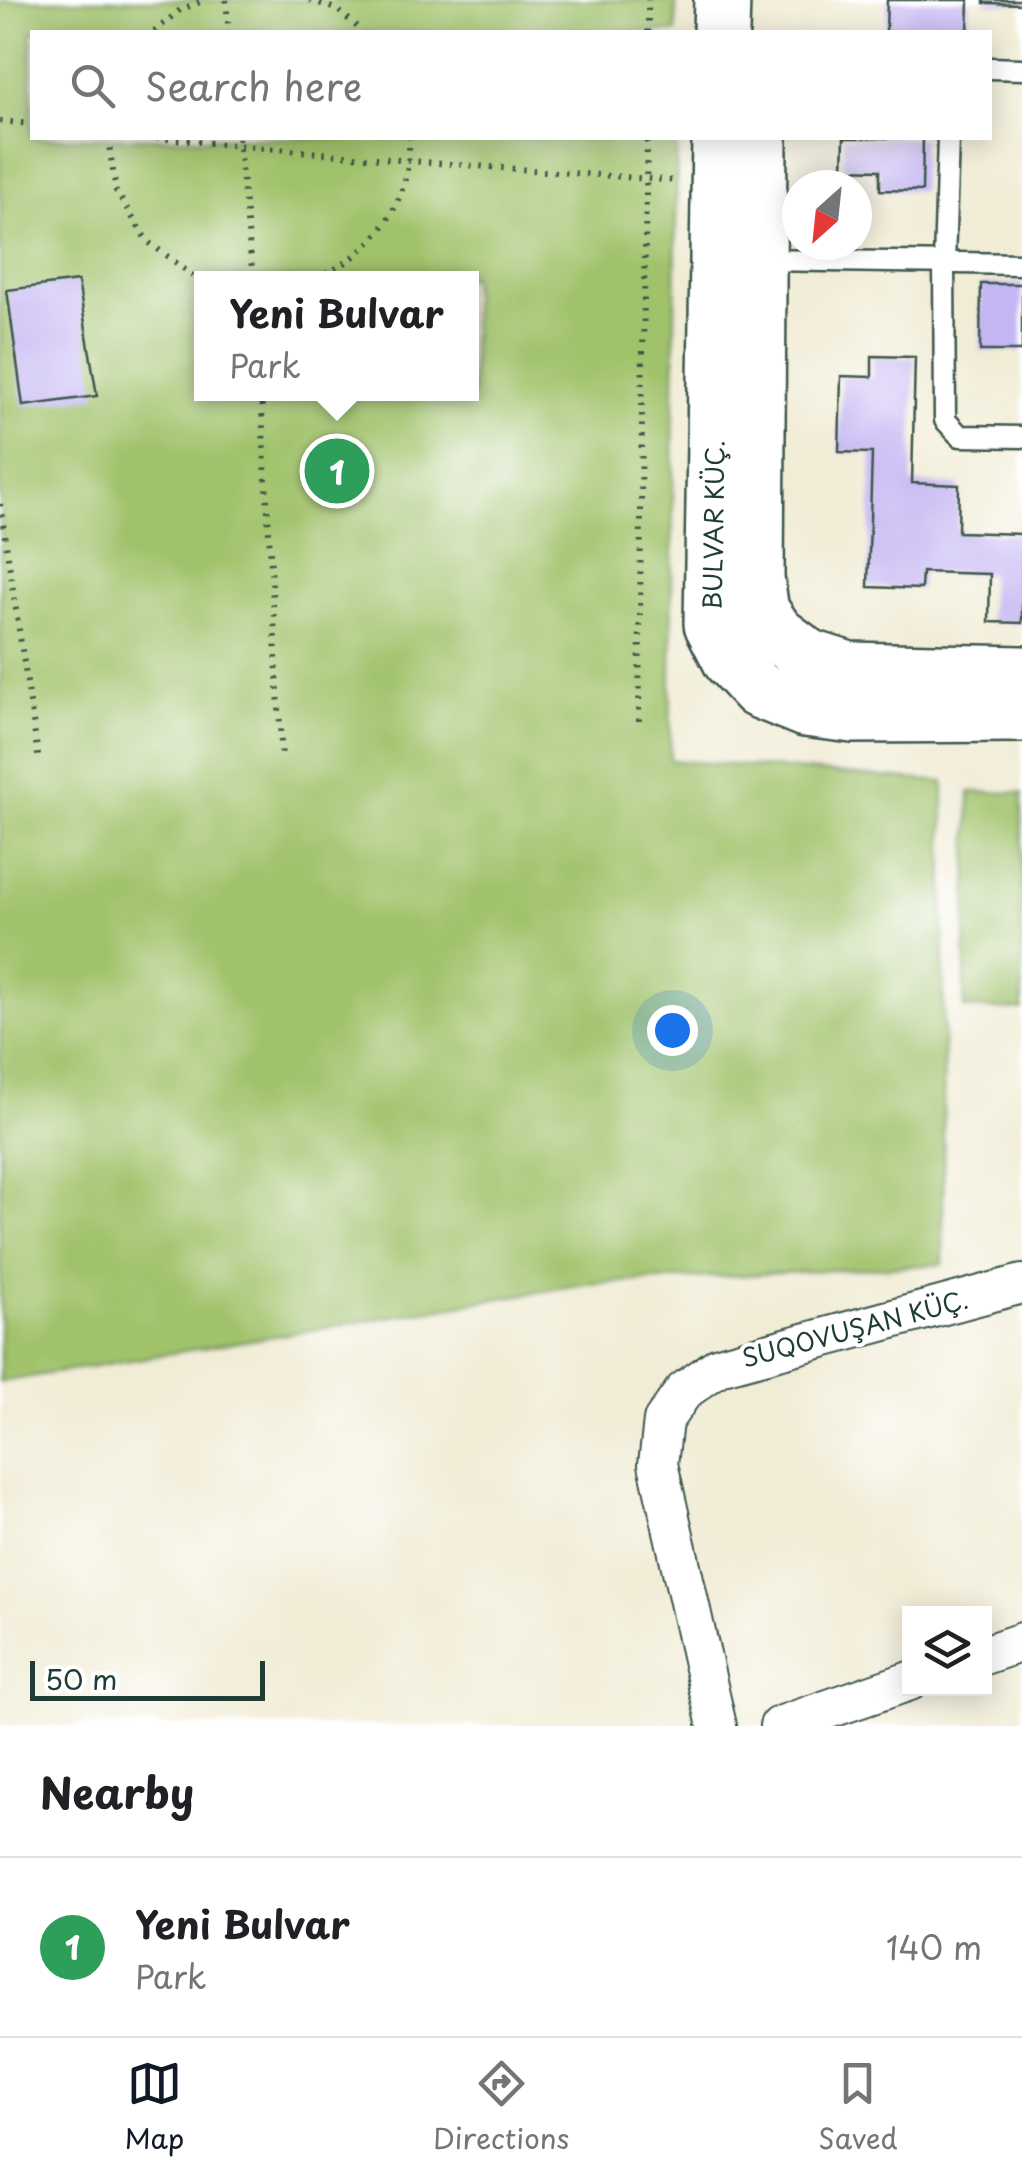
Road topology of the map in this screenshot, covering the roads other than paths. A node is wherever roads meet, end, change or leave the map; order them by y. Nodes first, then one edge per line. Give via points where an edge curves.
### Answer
1 (722, 0) edge
2 (758, 0) edge
3 (722, 30) edge
4 (758, 30) edge
5 (992, 68) edge
6 (1022, 68) edge
7 (759, 140) edge
8 (948, 140) edge
9 (720, 160) edge
10 (759, 260) junction
11 (944, 263) junction
12 (1022, 264) edge
13 (1022, 437) edge
14 (1022, 674) edge
15 (1022, 714) edge
16 (1022, 1284) edge
17 (1022, 1642) edge
18 (992, 1651) edge
19 (902, 1683) edge
20 (717, 1726) edge
21 (778, 1726) edge

1 - 3 street
2 - 4 street
5 - 6 lane
7 - 10 street, BULVAR KÜÇ.
8 - 11 lane
9 - 15 street, BULVAR KÜÇ. via 712,624 731,661 758,690 805,710 853,716
10 - 11 lane
10 - 14 street, BULVAR KÜÇ. via 761,611 776,633 808,657 849,670
11 - 12 lane
11 - 13 lane via 945,420 960,436
16 - 20 street, SUQOVUŞAN KÜÇ. via 719,1366 684,1391 663,1421 658,1464
17 - 18 street
19 - 21 street

